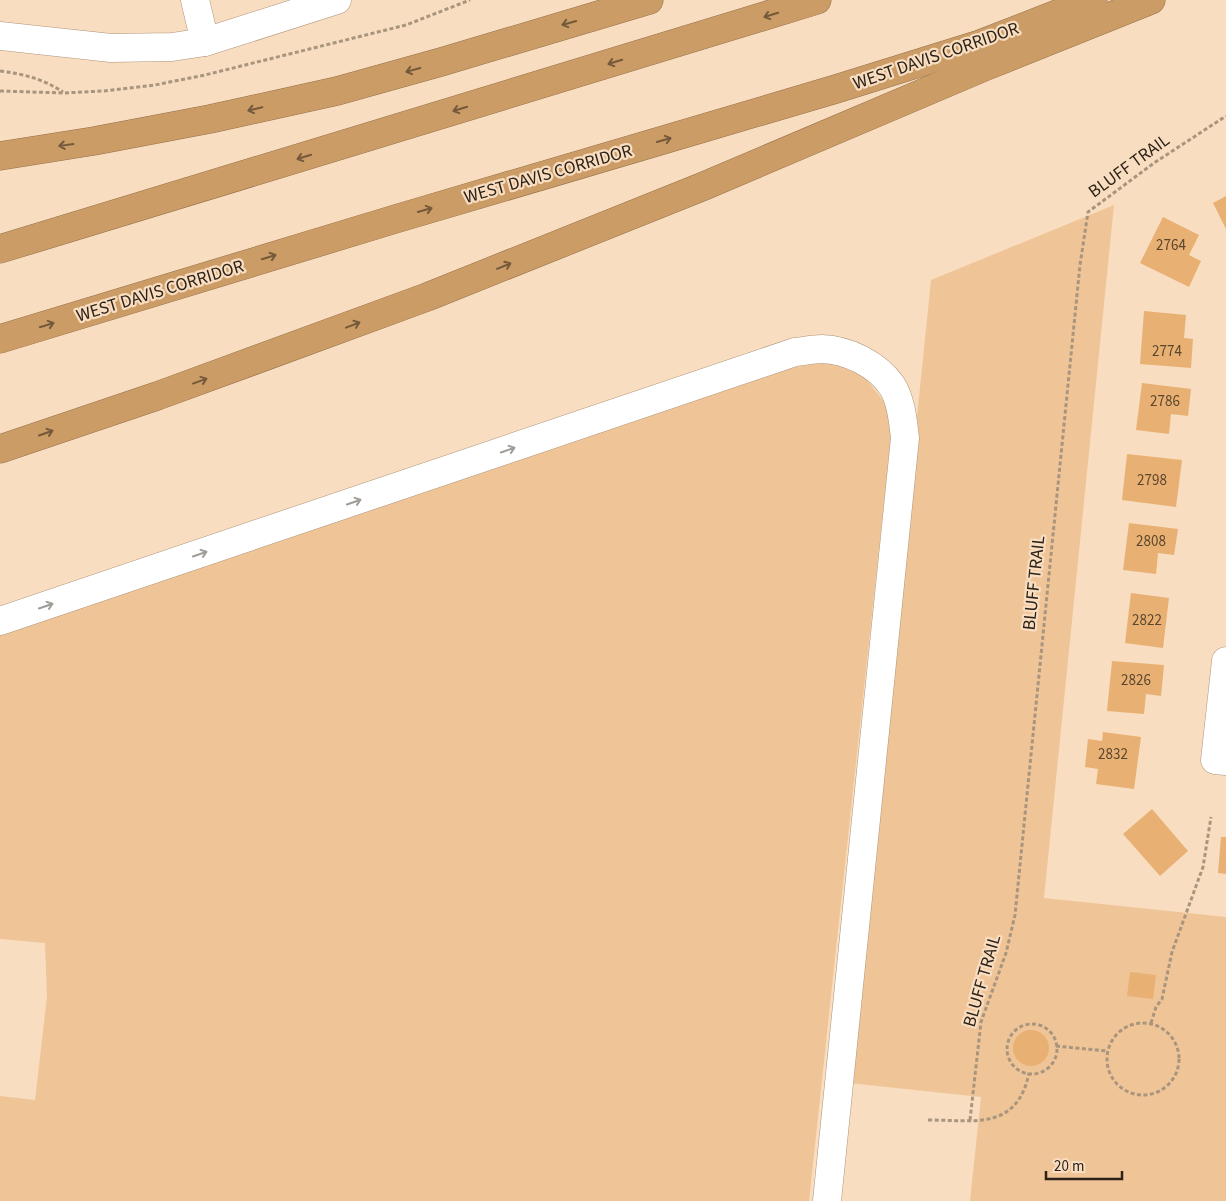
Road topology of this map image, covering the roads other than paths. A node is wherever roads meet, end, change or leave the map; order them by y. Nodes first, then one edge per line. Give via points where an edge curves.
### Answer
1 (195, 0) edge
2 (337, 0) edge
3 (649, 0) edge
4 (817, 0) edge
5 (1093, 0) edge
6 (1151, 0) edge
7 (0, 36) edge
8 (205, 42) junction
9 (38, 149) junction
10 (0, 151) edge
11 (0, 156) edge
12 (0, 249) edge
13 (0, 339) edge
14 (0, 449) edge
15 (0, 621) edge
16 (1226, 661) edge
17 (1221, 761) edge
18 (827, 1201) edge

1 - 8 street
2 - 8 street
3 -> 9 highway via 337,91 200,121
4 -> 12 highway
13 -> 5 highway, WEST DAVIS CORRIDOR via 836,90 980,44
14 -> 6 highway via 175,390 427,297
7 - 8 street via 111,48
9 - 10 highway
9 - 11 highway
15 -> 18 street via 796,352 822,349 846,353 872,366 892,386 901,411 905,438
16 - 17 street

